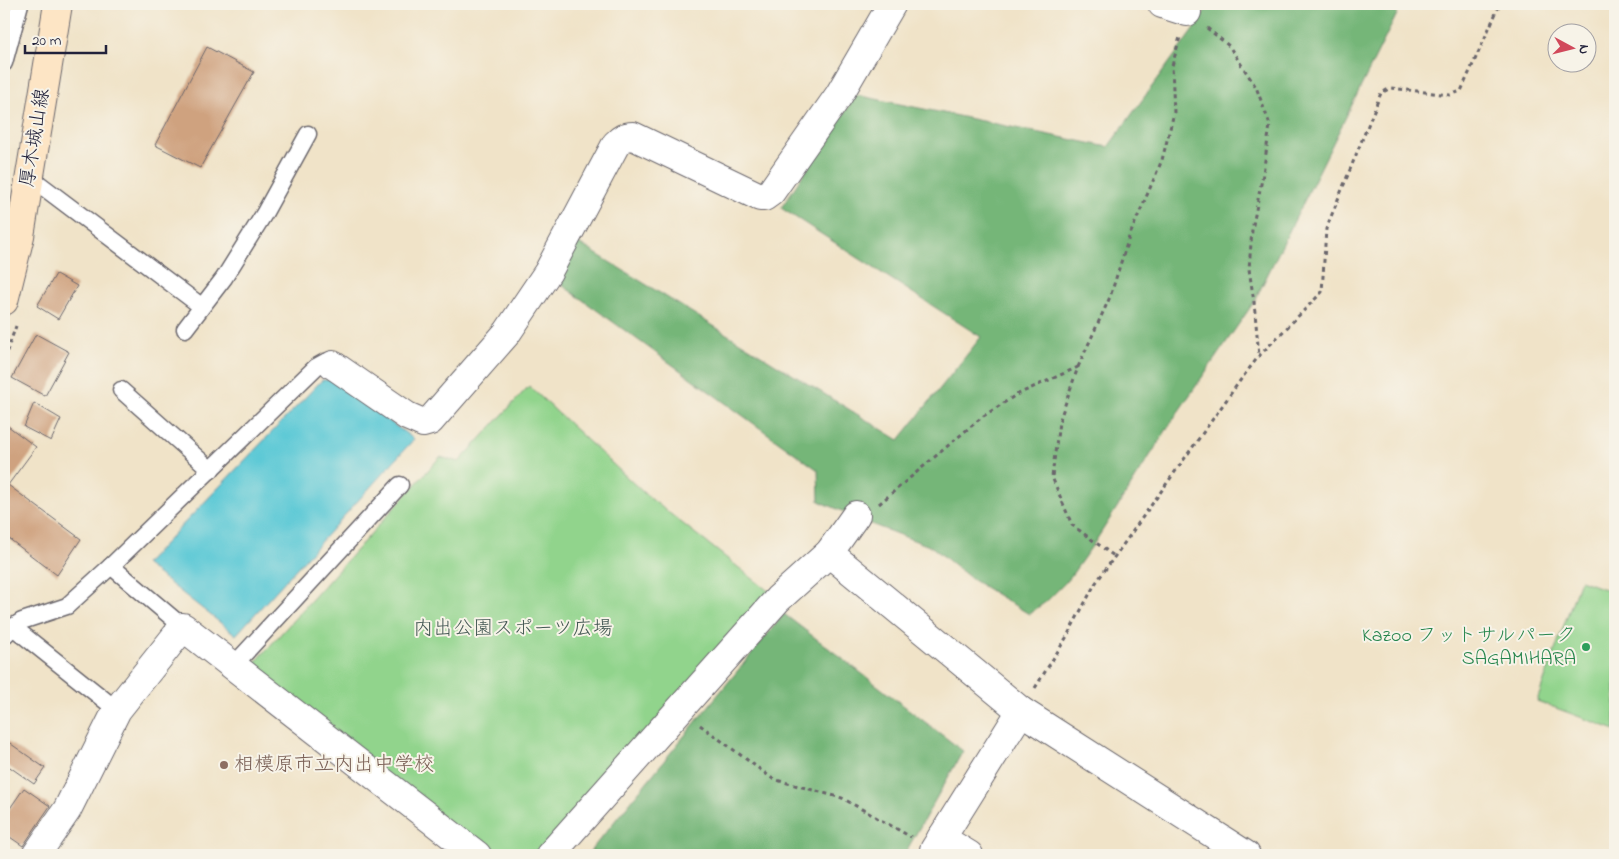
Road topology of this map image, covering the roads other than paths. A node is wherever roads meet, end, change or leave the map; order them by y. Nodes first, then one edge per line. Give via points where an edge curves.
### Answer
1 (20, 4) edge
2 (58, 4) edge
3 (892, 4) edge
4 (4, 63) edge
5 (308, 134) dead end
6 (30, 177) junction
7 (9, 261) edge
8 (4, 301) edge
9 (201, 306) junction
10 (185, 329) dead end
11 (333, 365) joint
12 (121, 390) dead end
13 (211, 470) junction
14 (400, 485) dead end
15 (856, 515) road end
16 (829, 553) junction
17 (111, 566) junction
18 (183, 627) junction
19 (8, 632) edge
20 (234, 665) junction
21 (117, 710) junction
22 (1021, 711) junction
23 (937, 848) edge
24 (36, 855) edge
25 (477, 855) edge
26 (550, 855) edge
27 (968, 855) edge
28 (1246, 855) edge

1 - 4 lane
2 - 6 main road, 厚木城山線
3 - 11 street via 839,95 767,195 760,197 633,136 620,140 548,272 507,333 430,421 423,423 407,416
5 - 9 lane via 264,214 224,278
6 - 7 main road, 厚木城山線
6 - 9 lane
7 - 8 main road, 厚木城山線
9 - 10 lane
11 - 13 lane via 320,364
12 - 13 lane
13 - 17 lane
14 - 20 lane
15 - 16 street
16 - 22 street
16 - 26 street via 778,599
17 - 18 lane
17 - 19 lane via 67,606 22,621
18 - 20 street
18 - 21 street
19 - 21 lane
20 - 25 street
21 - 24 street via 67,810
22 - 23 street
22 - 28 street
23 - 27 street

